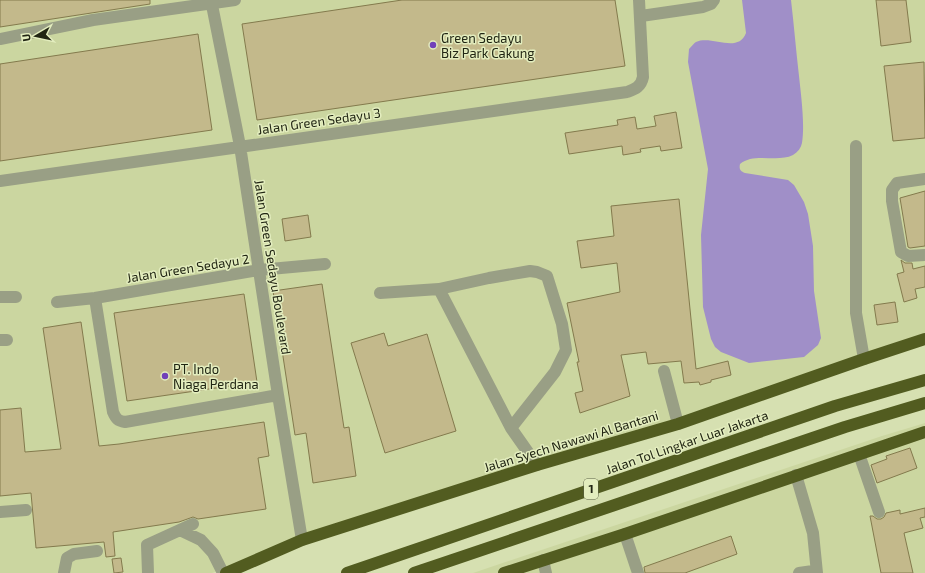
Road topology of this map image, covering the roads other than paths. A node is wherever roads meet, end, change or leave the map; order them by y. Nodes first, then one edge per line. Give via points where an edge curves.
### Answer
1 (235, 0) edge
2 (639, 0) edge
3 (714, 0) edge
4 (211, 2) edge
5 (640, 16) junction
6 (0, 39) edge
7 (240, 146) junction
8 (856, 146) dead end
9 (925, 179) edge
10 (0, 181) edge
11 (925, 255) edge
12 (325, 264) dead end
13 (259, 270) junction
14 (439, 289) junction
15 (380, 293) dead end
16 (0, 297) edge
17 (16, 297) dead end
18 (95, 298) junction
19 (57, 302) dead end
20 (925, 339) edge
21 (864, 359) junction
22 (664, 371) dead end
23 (925, 380) edge
24 (278, 395) junction
25 (925, 403) edge
26 (678, 424) junction
27 (511, 428) junction
28 (925, 432) edge
29 (859, 454) junction
30 (537, 465) junction
31 (796, 475) junction
32 (26, 510) dead end
33 (0, 512) edge
34 (879, 512) dead end
35 (194, 524) dead end
36 (180, 530) junction
37 (625, 534) junction
38 (302, 540) junction
39 (97, 551) dead end
40 (543, 560) junction
41 (64, 573) edge
42 (148, 573) edge
43 (223, 573) edge
44 (226, 573) edge
45 (346, 573) edge
46 (414, 573) edge
47 (504, 573) edge
48 (546, 573) edge
49 (638, 573) edge
50 (799, 573) edge
51 (816, 573) edge

1 - 4 lane
2 - 5 lane
3 - 5 lane via 704,7
4 - 6 lane via 94,20
4 - 7 lane, Jalan Green Sedayu Boulevard
5 - 7 lane, Jalan Green Sedayu 3 via 643,73 641,84 627,92
7 - 10 lane, Jalan Green Sedayu 3
7 - 13 lane, Jalan Green Sedayu Boulevard
8 - 21 lane via 856,313
9 - 11 lane via 897,183 892,190 901,252 908,256
12 - 13 lane, Jalan Green Sedayu 2
13 - 18 lane, Jalan Green Sedayu 2
13 - 24 lane, Jalan Green Sedayu Boulevard
14 - 15 lane
14 - 27 lane
14 - 27 lane via 530,271 547,276 562,324 566,350 554,372
16 - 17 lane
18 - 19 lane, Jalan Green Sedayu 2
18 - 24 lane via 113,412 118,421 125,422
20 - 21 highway, Jalan Syech Nawawi Al Bantani
21 - 26 highway, Jalan Syech Nawawi Al Bantani
22 - 26 lane
23 - 45 highway, Jalan Tol Lingkar Luar Jakarta / 1 via 835,406
24 - 38 lane, Jalan Green Sedayu Boulevard
25 - 46 highway, 1 via 845,427
26 - 30 highway, Jalan Syech Nawawi Al Bantani
27 - 30 lane
28 - 29 highway
29 - 31 highway
29 - 34 lane
30 - 38 highway, Jalan Syech Nawawi Al Bantani
31 - 37 highway
31 - 51 lane via 813,533
32 - 33 lane
35 - 36 lane
36 - 42 lane via 147,545
36 - 43 lane via 201,540 213,553
37 - 40 highway
37 - 49 lane
38 - 44 highway, Jalan Syech Nawawi Al Bantani
39 - 41 lane via 74,554 67,558
40 - 47 highway
40 - 48 lane
50 - 51 lane

